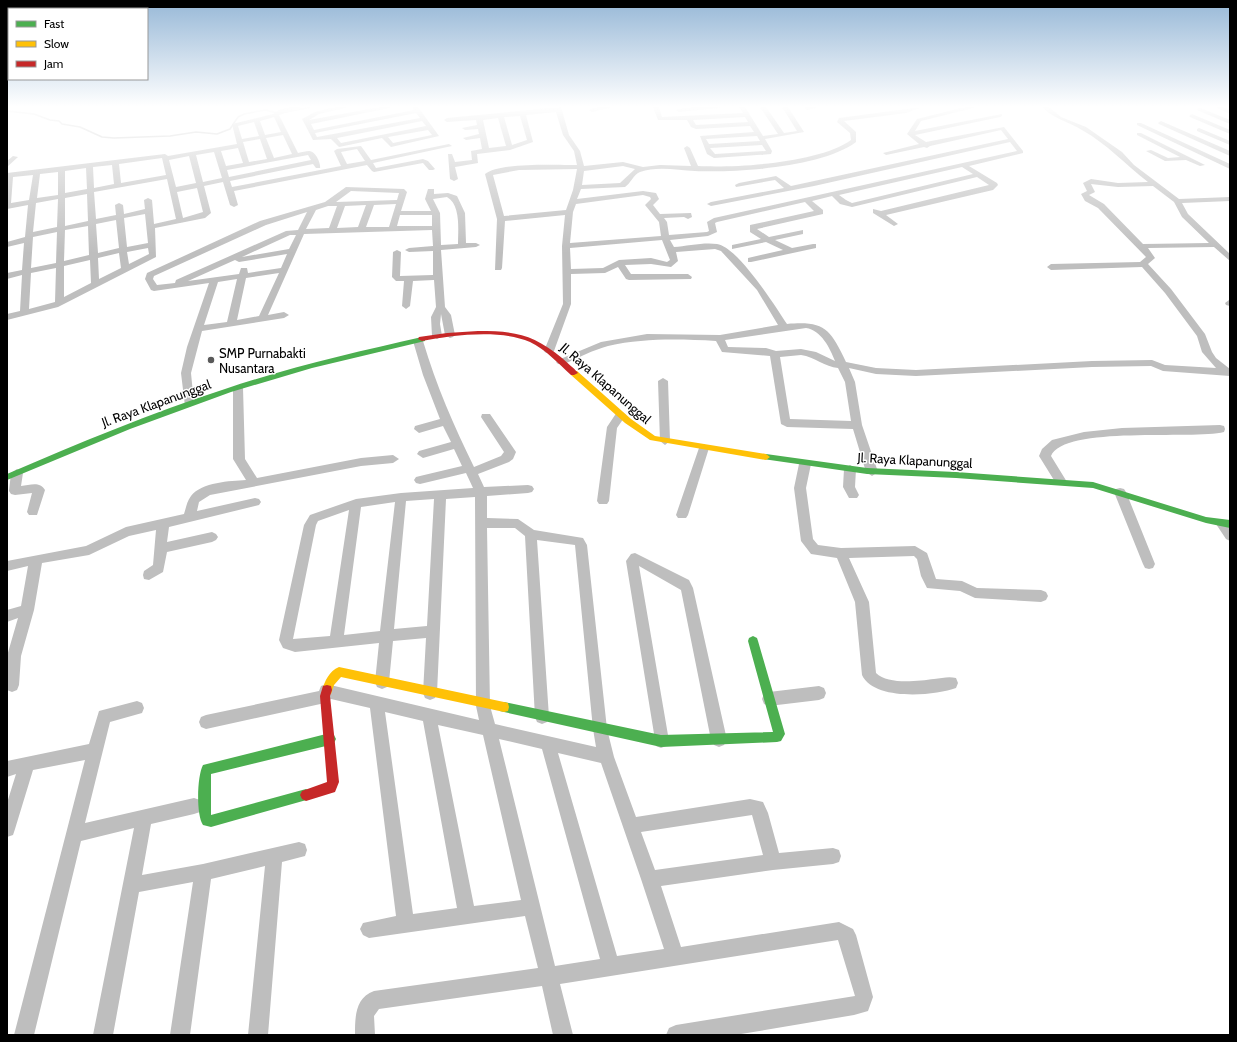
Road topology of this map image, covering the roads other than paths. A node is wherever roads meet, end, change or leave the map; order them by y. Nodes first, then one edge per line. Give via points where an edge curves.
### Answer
1 (450, 155) dead end
2 (182, 156) edge
3 (192, 156) edge
4 (219, 156) edge
5 (244, 156) edge
6 (270, 156) edge
7 (293, 156) edge
8 (311, 156) edge
9 (339, 156) edge
10 (364, 156) edge
11 (397, 156) edge
12 (430, 156) edge
13 (474, 156) edge
14 (578, 156) edge
15 (690, 156) edge
16 (822, 156) edge
17 (938, 156) edge
18 (942, 156) edge
19 (1011, 156) edge
20 (1122, 156) edge
21 (1158, 156) edge
22 (1182, 156) edge
23 (1207, 156) edge
24 (1230, 156) edge
25 (15, 157) dead end
26 (390, 157) joint
27 (167, 158) junction
28 (1187, 158) junction
29 (271, 160) junction
30 (1230, 160) edge
31 (316, 161) junction
32 (1219, 161) junction
33 (115, 162) junction
34 (368, 162) junction
35 (425, 162) junction
36 (7, 165) edge
37 (247, 165) junction
38 (451, 165) junction
39 (89, 166) junction
40 (961, 166) junction
41 (1230, 166) edge
42 (345, 167) junction
43 (581, 168) junction
44 (62, 169) junction
45 (223, 169) junction
46 (431, 169) dead end
47 (644, 169) junction
48 (696, 169) junction
49 (143, 170) junction
50 (37, 172) junction
51 (321, 172) junction
52 (979, 175) junction
53 (8, 176) edge
54 (170, 176) junction
55 (226, 179) junction
56 (454, 180) dead end
57 (201, 184) junction
58 (814, 184) junction
59 (1156, 184) junction
60 (739, 185) dead end
61 (118, 186) junction
62 (578, 187) junction
63 (789, 188) junction
64 (174, 190) junction
65 (229, 190) junction
66 (89, 192) junction
67 (831, 194) junction
68 (62, 196) junction
69 (1230, 199) edge
70 (148, 200) dead end
71 (807, 200) junction
72 (1177, 201) junction
73 (32, 202) junction
74 (400, 202) junction
75 (573, 202) junction
76 (864, 202) junction
77 (371, 203) junction
78 (328, 204) junction
79 (342, 204) junction
80 (711, 204) dead end
81 (119, 205) dead end
82 (234, 205) dead end
83 (7, 207) edge
84 (313, 209) junction
85 (149, 211) junction
86 (568, 212) junction
87 (397, 213) junction
88 (436, 213) junction
89 (880, 214) junction
90 (658, 216) junction
91 (119, 217) junction
92 (688, 217) dead end
93 (501, 219) junction
94 (180, 220) junction
95 (91, 223) junction
96 (894, 224) dead end
97 (150, 227) junction
98 (437, 228) junction
99 (61, 229) junction
100 (392, 229) junction
101 (332, 230) junction
102 (361, 230) junction
103 (300, 232) junction
104 (800, 232) dead end
105 (29, 237) junction
106 (665, 237) junction
107 (768, 240) junction
108 (1214, 244) junction
109 (7, 245) edge
110 (151, 245) junction
111 (476, 245) dead end
112 (462, 246) junction
113 (566, 246) junction
114 (813, 246) dead end
115 (1141, 246) junction
116 (735, 247) dead end
117 (437, 248) junction
118 (123, 250) junction
119 (409, 250) dead end
120 (671, 250) junction
121 (292, 251) junction
122 (791, 251) junction
123 (397, 252) dead end
124 (92, 257) junction
125 (246, 259) junction
126 (1230, 259) edge
127 (751, 260) dead end
128 (226, 262) junction
129 (619, 263) junction
130 (60, 264) junction
131 (1144, 264) junction
132 (498, 268) dead end
133 (1051, 268) dead end
134 (125, 270) junction
135 (283, 270) junction
136 (26, 272) junction
137 (272, 272) junction
138 (567, 272) junction
139 (7, 276) edge
140 (243, 276) junction
141 (438, 277) junction
142 (688, 277) dead end
143 (409, 279) junction
144 (214, 281) junction
145 (95, 285) junction
146 (168, 287) junction
147 (59, 303) junction
148 (266, 306) junction
149 (406, 306) dead end
150 (441, 307) junction
151 (24, 313) junction
152 (284, 315) dead end
153 (7, 317) edge
154 (263, 318) junction
155 (231, 324) junction
156 (784, 327) junction
157 (198, 329) junction
158 (450, 335) junction
159 (437, 336) junction
160 (720, 338) junction
161 (418, 340) junction
162 (549, 351) junction
163 (775, 354) junction
164 (561, 362) junction
165 (842, 364) junction
166 (1228, 374) edge
167 (663, 381) dead end
168 (238, 388) junction
169 (189, 404) junction
170 (621, 415) junction
171 (486, 417) dead end
172 (446, 421) junction
173 (857, 425) junction
174 (1220, 428) dead end
175 (419, 429) dead end
176 (665, 442) junction
177 (457, 444) junction
178 (704, 448) junction
179 (423, 454) dead end
180 (393, 460) dead end
181 (805, 464) junction
182 (850, 469) junction
183 (470, 470) junction
184 (872, 472) junction
185 (12, 475) edge
186 (420, 480) dead end
187 (1061, 482) junction
188 (253, 483) junction
189 (528, 489) dead end
190 (482, 492) junction
191 (1120, 492) junction
192 (440, 494) junction
193 (853, 495) dead end
194 (401, 497) junction
195 (603, 501) dead end
196 (255, 502) dead end
197 (356, 503) junction
198 (33, 512) dead end
199 (682, 515) dead end
200 (189, 517) junction
201 (482, 523) junction
202 (163, 524) junction
203 (1226, 524) edge
204 (532, 534) junction
205 (1230, 536) edge
206 (212, 537) dead end
207 (160, 549) junction
208 (841, 553) junction
209 (36, 559) junction
210 (1149, 564) dead end
211 (7, 566) edge
212 (149, 575) dead end
213 (1041, 596) dead end
214 (27, 610) junction
215 (7, 616) edge
216 (434, 631) junction
217 (386, 636) junction
218 (336, 641) junction
219 (753, 641) dead end
220 (382, 682) junction
221 (951, 683) dead end
222 (12, 685) dead end
223 (430, 693) junction
224 (819, 693) dead end
225 (326, 694) junction
226 (769, 699) junction
227 (377, 704) junction
228 (137, 708) dead end
229 (428, 715) junction
230 (485, 716) junction
231 (542, 717) junction
232 (206, 722) dead end
233 (600, 729) junction
234 (330, 739) junction
235 (719, 740) junction
236 (661, 741) junction
237 (548, 744) junction
238 (95, 750) junction
239 (606, 757) junction
240 (27, 764) junction
241 (7, 769) edge
242 (194, 806) dead end
243 (144, 818) junction
244 (631, 826) junction
245 (7, 829) edge
246 (74, 834) junction
247 (299, 850) dead end
248 (274, 856) junction
249 (833, 856) dead end
250 (773, 862) junction
251 (203, 872) junction
252 (650, 880) junction
253 (132, 885) junction
254 (531, 907) junction
255 (467, 916) junction
256 (406, 924) junction
257 (369, 929) dead end
258 (675, 956) junction
259 (611, 966) junction
260 (550, 976) junction
261 (24, 1035) edge
262 (103, 1035) edge
263 (180, 1035) edge
264 (258, 1035) edge
265 (365, 1035) edge
266 (563, 1035) edge
267 (676, 1035) edge

1 - 38 street
2 - 27 street
3 - 57 street
4 - 45 street
5 - 37 street
6 - 29 street
7 - 29 street
8 - 31 street
9 - 42 street
10 - 34 street
11 - 26 street
12 - 35 street
13 - 38 street via 476,162
14 - 43 street
15 - 48 street
16 - 48 street via 784,162
17 - 58 street
18 - 40 street
19 - 40 street
20 - 59 street
21 - 28 street via 1167,160
22 - 28 street
23 - 32 street
24 - 32 street
25 - 36 street
26 - 34 street
27 - 49 street via 165,156
27 - 54 street
28 - 32 street via 1207,167
29 - 37 street
30 - 32 street
31 - 51 street
31 - 55 street
32 - 41 street
33 - 39 street
33 - 49 street
33 - 61 street
34 - 35 street via 374,170 404,169
34 - 42 street
35 - 46 street
37 - 45 street
38 - 56 street
39 - 44 street
39 - 66 street
40 - 52 street
40 - 67 street
42 - 51 street
43 - 47 street via 623,164
43 - 62 street
43 - 93 street via 516,169 490,173
44 - 50 street
44 - 68 street
45 - 55 street
47 - 48 street
47 - 62 street via 631,174 622,185
49 - 54 street
49 - 61 street
50 - 53 street
50 - 73 street
51 - 65 street
52 - 76 street
52 - 89 street via 994,185
53 - 83 street
54 - 64 street
55 - 57 street
55 - 65 street
57 - 64 street
57 - 94 street via 207,213
58 - 63 street
58 - 67 street
59 - 72 street
59 - 115 street via 1118,185 1087,182 1091,192 1085,194 1085,197 1101,206
60 - 63 street via 776,178
61 - 66 street
62 - 75 street
63 - 80 street
64 - 94 street
65 - 82 street
66 - 68 street
66 - 95 street
67 - 71 street
67 - 76 street via 847,205
68 - 73 street
68 - 99 street
69 - 72 street
70 - 85 street
71 - 106 street via 714,220 711,222 714,232 708,234
71 - 107 street via 820,212 753,227 753,230
72 - 108 street via 1186,215
73 - 83 street
73 - 105 street
74 - 77 street
74 - 78 street via 403,192 399,190 349,189
74 - 87 street
75 - 86 street
75 - 90 street via 649,193 655,197 649,205
76 - 89 street
77 - 79 street
77 - 102 street
78 - 79 street
78 - 84 street
79 - 101 street
81 - 91 street
84 - 103 street
84 - 146 street via 263,223 150,275 149,279 154,288
85 - 91 street
85 - 97 street
86 - 93 street
86 - 113 street
87 - 88 street
87 - 100 street
88 - 98 street
88 - 112 street via 429,202 431,194 454,198 461,213
89 - 96 street
90 - 92 street via 686,214
90 - 106 street via 663,222
91 - 95 street
91 - 118 street
93 - 132 street
94 - 97 street
95 - 99 street
95 - 124 street
97 - 110 street
98 - 100 street
98 - 117 street
99 - 105 street
99 - 130 street
100 - 102 street
101 - 102 street
101 - 103 street
103 - 121 street
103 - 128 street via 276,238
104 - 107 street
105 - 109 street
105 - 136 street
106 - 113 street
106 - 120 street
107 - 116 street
107 - 122 street
108 - 115 street
108 - 126 street
110 - 118 street
110 - 134 street via 153,255
111 - 112 street
112 - 117 street
113 - 138 street
114 - 122 street
115 - 131 street via 1151,258 1144,261
117 - 119 street
117 - 141 street
118 - 124 street
118 - 134 street
120 - 129 street via 674,261 668,265 651,261
120 - 156 street via 716,246 724,249 760,289
121 - 125 street
121 - 135 street
122 - 127 street
123 - 143 street via 396,277
124 - 130 street
124 - 145 street
125 - 128 street
125 - 140 street
128 - 146 street
129 - 138 street via 605,270
129 - 142 street via 628,277
130 - 136 street
130 - 147 street
131 - 133 street
131 - 166 street via 1198,330 1213,360
134 - 145 street
135 - 137 street
135 - 148 street
136 - 139 street
136 - 151 street
137 - 140 street
137 - 148 street
138 - 162 street via 567,304
140 - 144 street
140 - 155 street
141 - 143 street
141 - 150 street
143 - 149 street
144 - 146 street
144 - 157 street
145 - 147 street
147 - 151 street
148 - 154 street
150 - 158 street via 446,315
150 - 159 street via 435,317
151 - 153 street
152 - 154 street
154 - 155 street
155 - 157 street
156 - 160 street
156 - 165 street via 806,325 819,328
157 - 169 street via 186,372
158 - 159 street, Jl. Raya Klapanunggal
158 - 162 street, Jl. Raya Klapanunggal via 503,334 531,340
159 - 161 street, Jl. Raya Klapanunggal
160 - 163 street via 725,350 766,351
160 - 164 street via 647,337 604,344
161 - 168 street, Jl. Raya Klapanunggal via 305,368
161 - 172 street
162 - 164 street, Jl. Raya Klapanunggal
163 - 165 street via 807,353 832,364
163 - 173 street via 785,421
164 - 170 street, Jl. Raya Klapanunggal
165 - 166 street via 869,370 916,373 1152,363 1163,368
165 - 173 street via 852,390
167 - 176 street
168 - 169 street, Jl. Raya Klapanunggal
168 - 188 street via 239,459 251,475
169 - 185 street, Jl. Raya Klapanunggal
170 - 176 street, Jl. Raya Klapanunggal via 653,438
170 - 195 street via 612,427
171 - 183 street via 510,452 509,456
172 - 175 street
172 - 177 street
173 - 184 street
174 - 187 street via 1122,432 1084,436 1056,443 1045,456
176 - 178 street, Jl. Raya Klapanunggal
177 - 179 street
177 - 183 street
178 - 181 street, Jl. Raya Klapanunggal
178 - 199 street
180 - 188 street via 362,462
181 - 182 street, Jl. Raya Klapanunggal
181 - 208 street via 800,488 807,541 815,550
182 - 184 street, Jl. Raya Klapanunggal
182 - 193 street via 849,487
183 - 186 street
183 - 190 street
184 - 187 street, Jl. Raya Klapanunggal
185 - 198 street via 15,491 37,488
187 - 191 street, Jl. Raya Klapanunggal via 1093,485
188 - 200 street via 199,495 194,500
189 - 190 street
190 - 192 street
190 - 201 street
191 - 203 street, Jl. Raya Klapanunggal via 1174,511
191 - 210 street
192 - 194 street
192 - 216 street
194 - 197 street
194 - 217 street
196 - 200 street
197 - 218 street
197 - 218 street via 314,518 310,525 286,640 288,644 295,646
200 - 202 street
201 - 204 street via 518,524
201 - 230 street
202 - 207 street
202 - 209 street via 126,532 89,550
203 - 205 street
204 - 231 street
204 - 233 street via 579,541 581,545
206 - 207 street
207 - 212 street via 159,568
208 - 213 street via 920,552 927,577 932,584 962,586 975,593
208 - 221 street via 862,602 868,669 873,680 880,684 932,687
209 - 211 street
209 - 214 street
214 - 215 street
214 - 222 street via 14,656
216 - 217 street
216 - 223 street
217 - 218 street
217 - 220 street
219 - 226 street
220 - 223 street
220 - 225 street via 339,672 330,682
223 - 230 street
224 - 226 street
225 - 227 street
225 - 232 street
225 - 234 street
226 - 235 street via 779,734 777,737
227 - 229 street
227 - 256 street
228 - 238 street via 104,716
229 - 230 street
229 - 255 street
230 - 231 street
230 - 237 street
230 - 254 street
231 - 233 street
233 - 236 street
233 - 239 street
234 - 234 street via 334,782 329,790 207,822 205,773 208,770
235 - 236 street
235 - 236 street via 687,588 636,558 632,561
237 - 239 street
237 - 259 street
238 - 240 street
238 - 246 street
239 - 244 street
240 - 241 street
240 - 245 street
242 - 243 street
243 - 246 street
243 - 253 street
244 - 250 street via 757,808
244 - 252 street
246 - 261 street
247 - 248 street
248 - 251 street
248 - 264 street
249 - 250 street
250 - 252 street
251 - 253 street
251 - 263 street
252 - 258 street
253 - 262 street
254 - 255 street
254 - 260 street
255 - 256 street
256 - 257 street
258 - 259 street
258 - 267 street via 839,931 847,936 864,997 860,1004 854,1006
259 - 260 street
260 - 265 street via 374,1000 365,1012
260 - 266 street

